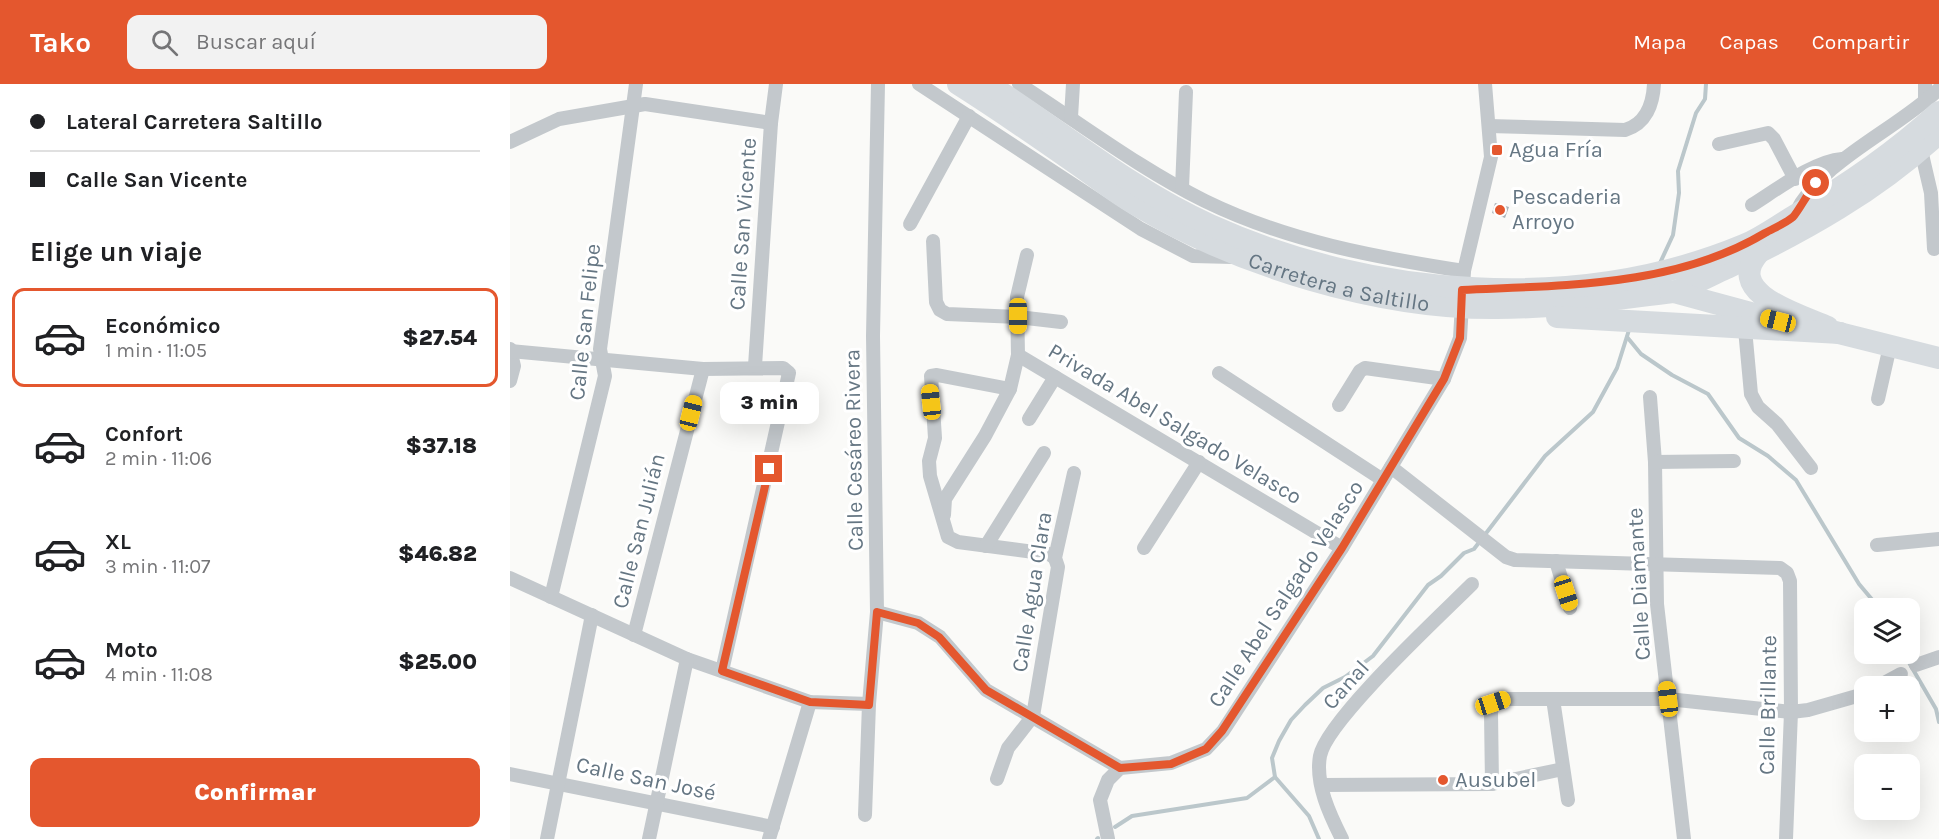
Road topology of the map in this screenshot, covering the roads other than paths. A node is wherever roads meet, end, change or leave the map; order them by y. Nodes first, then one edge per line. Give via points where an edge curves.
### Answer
1 (636, 84) edge
2 (776, 84) edge
3 (878, 84) edge
4 (919, 84) edge
5 (958, 84) edge
6 (988, 84) edge
7 (1019, 84) edge
8 (1073, 84) edge
9 (1485, 84) edge
10 (1654, 84) edge
11 (1925, 84) edge
12 (1939, 89) edge
13 (1186, 92) dead end
14 (633, 105) junction
15 (1932, 107) edge
16 (969, 116) junction
17 (1071, 117) junction
18 (771, 123) junction
19 (1489, 126) junction
20 (1939, 133) edge
21 (510, 142) edge
22 (1719, 144) dead end
23 (1921, 150) junction
24 (1847, 158) junction
25 (1795, 179) junction
26 (1182, 188) junction
27 (1752, 205) dead end
28 (1794, 216) junction
29 (910, 224) dead end
30 (933, 241) dead end
31 (1934, 249) dead end
32 (1758, 254) junction
33 (1027, 255) dead end
34 (1242, 256) junction
35 (1664, 286) junction
36 (1462, 289) junction
37 (1580, 302) junction
38 (1018, 316) junction
39 (1061, 322) dead end
40 (1745, 329) junction
41 (1840, 333) junction
42 (1890, 346) junction
43 (510, 350) edge
44 (1018, 355) junction
45 (1939, 358) edge
46 (602, 361) junction
47 (755, 366) junction
48 (703, 369) junction
49 (1219, 374) dead end
50 (1055, 377) junction
51 (1444, 379) junction
52 (510, 381) edge
53 (1010, 389) junction
54 (1650, 397) dead end
55 (1878, 399) dead end
56 (1339, 405) dead end
57 (1029, 419) dead end
58 (1044, 453) dead end
59 (1734, 461) dead end
60 (1199, 462) junction
61 (1655, 462) junction
62 (1391, 467) junction
63 (1811, 468) dead end
64 (1074, 472) dead end
65 (1383, 480) junction
66 (944, 528) junction
67 (1939, 539) edge
68 (1877, 544) dead end
69 (986, 546) junction
70 (1144, 548) dead end
71 (1342, 548) junction
72 (1055, 558) junction
73 (1556, 561) junction
74 (1655, 564) junction
75 (510, 578) edge
76 (1472, 584) dead end
77 (551, 597) junction
78 (1570, 608) dead end
79 (877, 612) junction
80 (591, 615) junction
81 (634, 635) junction
82 (1939, 657) edge
83 (687, 659) junction
84 (1916, 665) dead end
85 (722, 671) junction
86 (1901, 674) dead end
87 (1897, 676) edge
88 (1854, 697) edge
89 (1553, 699) junction
90 (1668, 699) junction
91 (810, 702) junction
92 (869, 705) junction
93 (1791, 712) junction
94 (1033, 716) junction
95 (1120, 768) junction
96 (1563, 769) junction
97 (510, 774) edge
98 (997, 779) dead end
99 (558, 783) junction
100 (1492, 784) junction
101 (1323, 785) junction
102 (1568, 800) dead end
103 (657, 802) junction
104 (865, 815) dead end
105 (771, 833) edge
106 (547, 839) edge
107 (649, 839) edge
108 (1108, 839) edge
109 (1342, 839) edge
110 (1684, 839) edge
111 (1786, 839) edge

1 - 14 street, Calle San Felipe
2 - 18 street, Calle San Vicente
3 - 79 street, Calle Cesáreo Rivera via 873,336
4 - 16 street
5 - 34 main road, Carretera a Saltillo via 1137,206
6 - 36 main road, Carretera a Saltillo via 1145,192 1208,225 1267,250 1337,270
7 - 17 street
8 - 17 street
9 - 19 street, Calle Abel Salgado Velasco
10 - 19 street via 1650,106 1641,121 1625,130
11 - 15 street
12 - 15 street
13 - 26 street
14 - 18 street
14 - 21 street via 559,119
14 - 46 street, Calle San Felipe via 600,348
15 - 24 street
15 - 28 main road, Carretera a Saltillo via 1859,177
16 - 29 street
16 - 34 street via 1141,229 1193,256
17 - 26 street
18 - 47 street, Calle San Vicente
19 - 36 street, Calle Abel Salgado Velasco via 1491,157
20 - 23 main road, Carretera a Saltillo
22 - 25 street via 1768,133
23 - 31 street via 1931,193
23 - 32 main road, Carretera a Saltillo via 1837,211
24 - 25 street via 1833,160
24 - 28 street via 1816,183
25 - 27 street
26 - 36 street via 1256,224
28 - 35 main road, Carretera a Saltillo
30 - 38 street via 936,302 940,310 947,314
32 - 35 main road, Carretera a Saltillo
32 - 41 main road via 1749,270 1756,291
33 - 38 street via 1017,297
34 - 36 main road, Carretera a Saltillo via 1333,286 1436,305
35 - 37 main road, Carretera a Saltillo
35 - 37 main road, Carretera a Saltillo via 1635,277
35 - 41 main road via 1778,321
36 - 37 main road, Carretera a Saltillo
36 - 37 main road, Carretera a Saltillo via 1497,308
36 - 51 street, Calle Abel Salgado Velasco via 1460,338
37 - 40 main road via 1652,322
38 - 39 street
38 - 44 street
40 - 41 main road
40 - 63 street via 1751,394
41 - 42 main road
42 - 45 main road
42 - 55 street
43 - 46 street
43 - 52 street via 514,366
44 - 50 street, Privada Abel Salgado Velasco
44 - 53 street
46 - 48 street
46 - 77 street, Calle San Felipe via 605,376
47 - 48 street
47 - 85 street via 783,368 789,373
48 - 81 street, Calle San Julián
49 - 65 street
50 - 57 street
50 - 60 street, Privada Abel Salgado Velasco
51 - 56 street via 1365,368
51 - 62 street, Calle Abel Salgado Velasco
53 - 66 street via 945,499
53 - 66 street via 931,376 935,438 930,476
54 - 61 street, Calle Diamante
58 - 69 street
59 - 61 street
60 - 70 street
60 - 71 street, Privada Abel Salgado Velasco
61 - 74 street, Calle Diamante
62 - 65 street, Calle Abel Salgado Velasco
62 - 73 street via 1500,552 1515,560
64 - 72 street, Calle Agua Clara
65 - 71 street, Calle Abel Salgado Velasco
66 - 69 street via 948,537
67 - 68 street
69 - 72 street
71 - 95 street, Calle Abel Salgado Velasco via 1222,731 1206,749 1171,764
72 - 94 street, Calle Agua Clara via 1058,567
73 - 74 street
73 - 78 street
74 - 90 street, Calle Diamante
74 - 93 street, Calle Brillante via 1780,568 1787,573
75 - 77 street
76 - 101 street, Canal via 1350,708 1322,746 1319,758
77 - 80 street
79 - 92 street, Calle Cesáreo Rivera
79 - 94 street via 918,623 939,637 986,690
80 - 81 street
80 - 99 street
81 - 83 street
82 - 84 street
83 - 85 street
83 - 103 street
85 - 91 street
86 - 87 street
88 - 93 street
89 - 90 street
89 - 96 street
89 - 100 street via 1505,699 1493,703
90 - 93 street
90 - 110 street, Calle Diamante
91 - 92 street
91 - 105 street
92 - 104 street, Calle Cesáreo Rivera
93 - 111 street, Calle Brillante
94 - 95 street
94 - 98 street, Calle Agua Clara via 1008,748
95 - 108 street via 1108,780 1100,800
96 - 100 street
96 - 102 street
97 - 99 street, Calle San José
99 - 103 street, Calle San José
99 - 106 street
100 - 101 street
101 - 109 street, Canal via 1331,819
103 - 105 street, Calle San José
103 - 107 street

